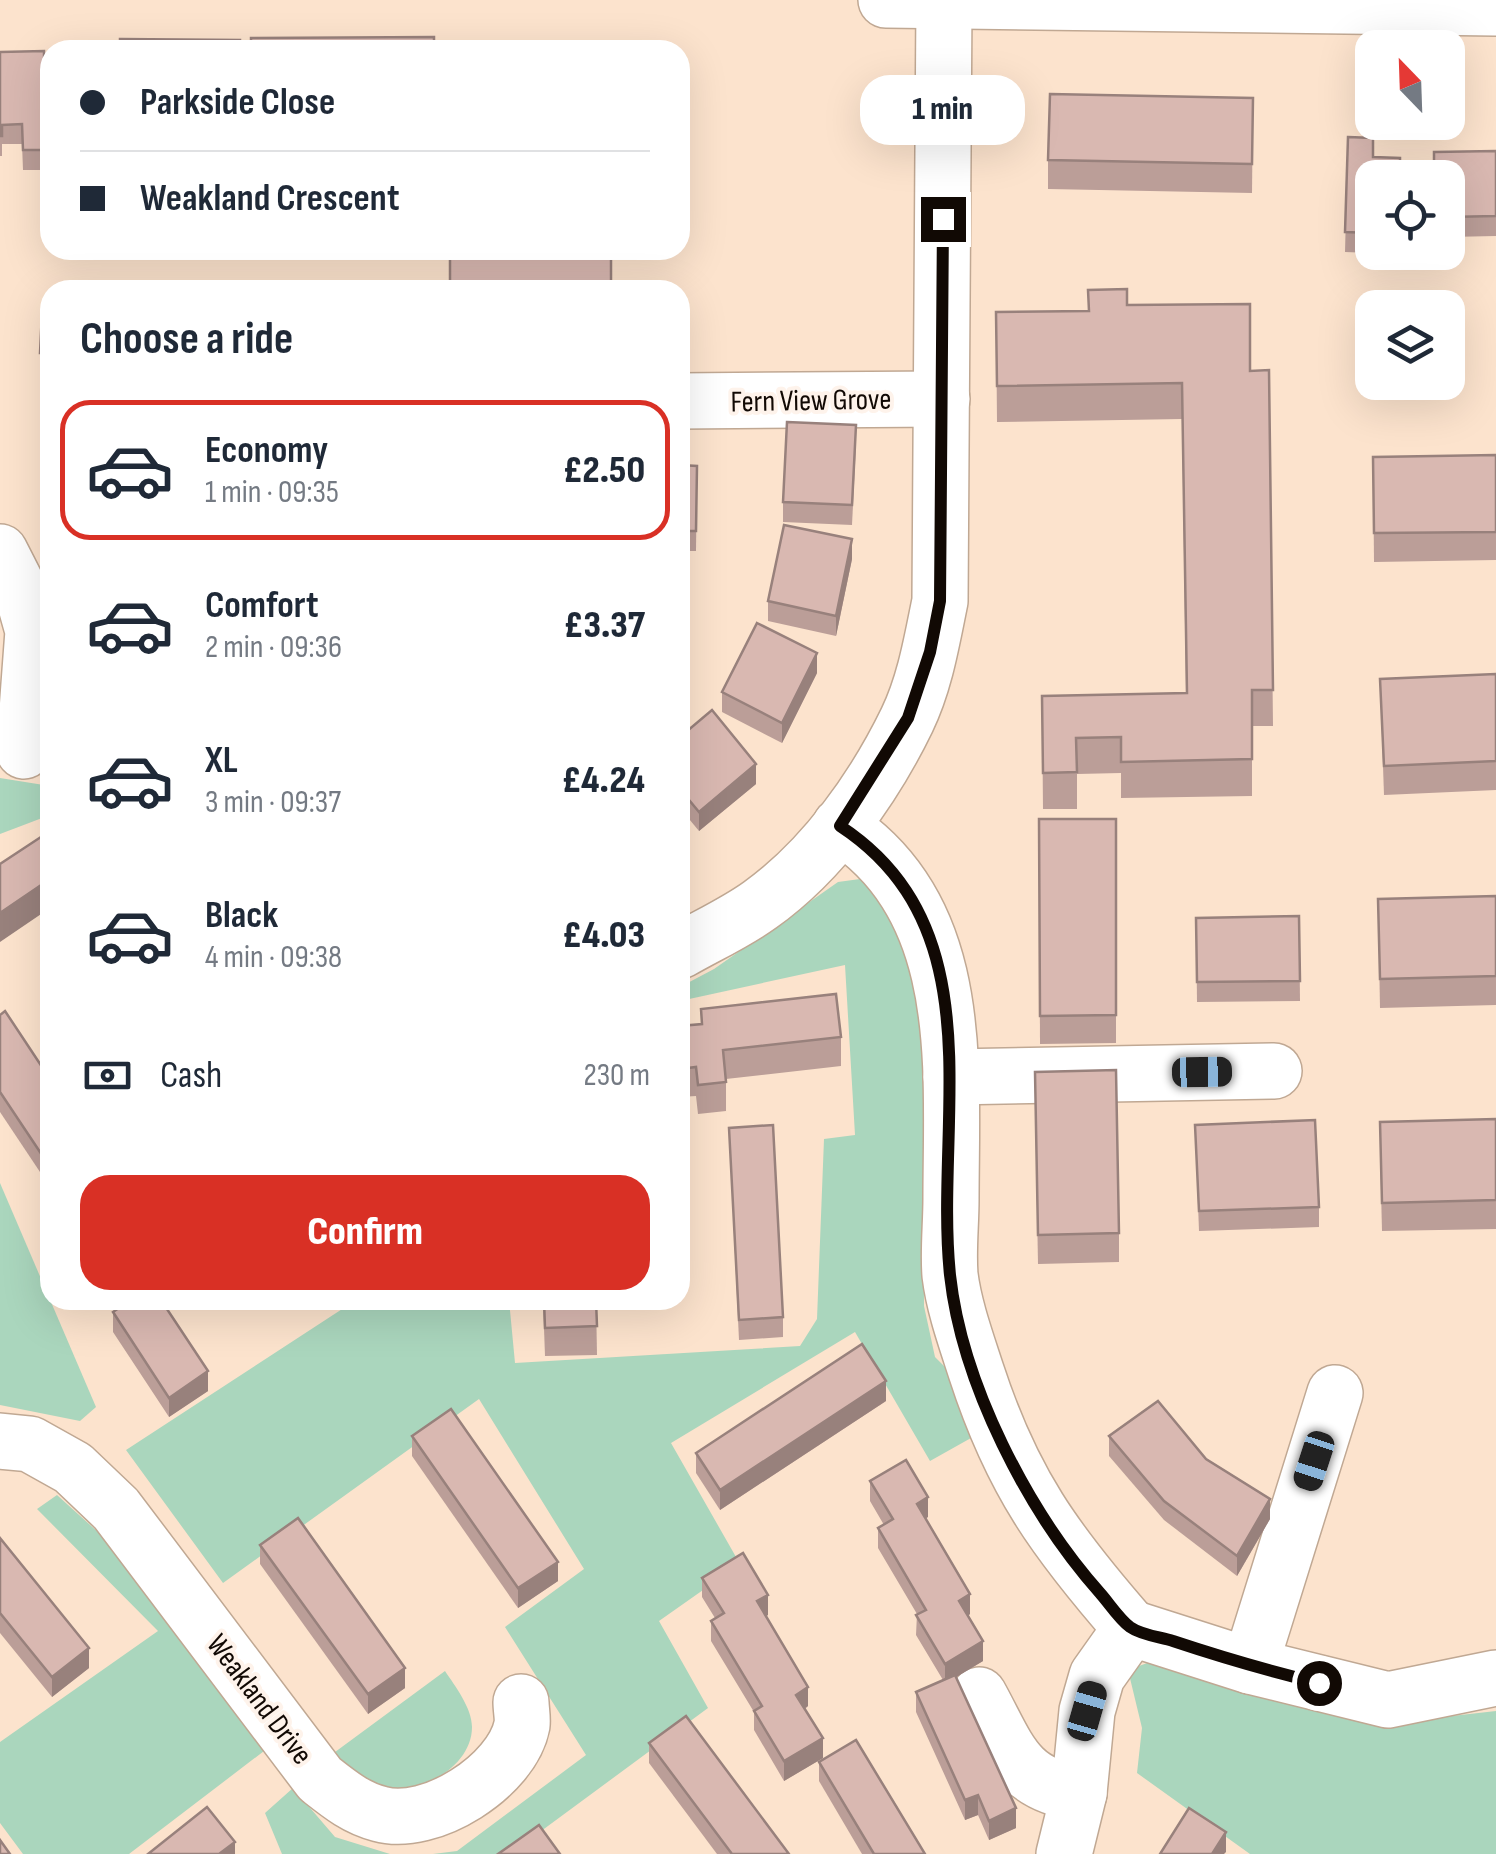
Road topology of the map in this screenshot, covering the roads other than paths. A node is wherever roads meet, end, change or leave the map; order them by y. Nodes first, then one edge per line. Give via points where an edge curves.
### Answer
1 (886, 0) edge
2 (944, 1) edge
3 (1496, 8) edge
4 (942, 399) junction
5 (690, 401) edge
6 (0, 552) edge
7 (25, 753) edge
8 (840, 826) junction
9 (690, 946) edge
10 (1274, 1071) dead end
11 (951, 1076) junction
12 (1335, 1393) dead end
13 (0, 1441) edge
14 (1131, 1628) junction
15 (1250, 1666) junction
16 (1496, 1678) edge
17 (980, 1695) dead end
18 (521, 1702) dead end
19 (1079, 1793) junction
20 (1064, 1854) edge

1 - 2 street
2 - 3 street
2 - 4 street
4 - 5 street, Fern View Grove
4 - 8 street via 940,601 930,652 908,718
6 - 7 street via 33,631
8 - 9 street via 760,906
8 - 11 street via 900,878 922,915 939,966
10 - 11 street
11 - 14 street via 950,1275 992,1420 1022,1486 1079,1570
12 - 15 street
13 - 18 street, Weakland Drive via 30,1444 72,1468 116,1508 320,1779 349,1802 384,1816 425,1816 464,1796 507,1758 522,1725
14 - 15 street
14 - 19 street via 1097,1676
15 - 16 street via 1388,1700
17 - 19 street via 1022,1772
19 - 20 street

